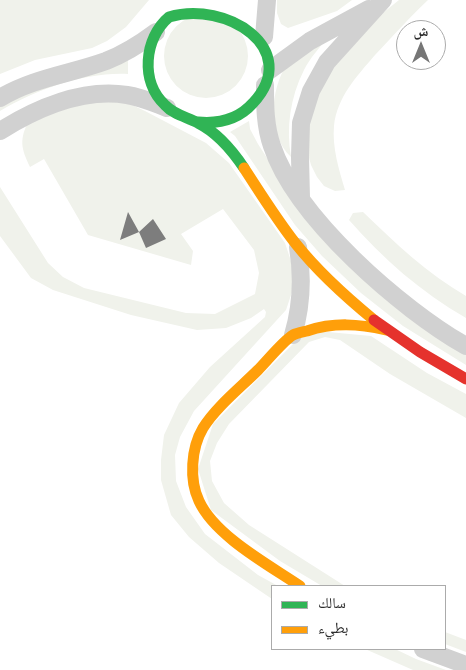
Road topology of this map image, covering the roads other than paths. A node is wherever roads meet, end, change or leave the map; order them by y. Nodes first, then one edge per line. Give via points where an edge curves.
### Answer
1 (267, 0) edge
2 (382, 0) edge
3 (203, 2) dead end
4 (260, 30) joint
5 (156, 32) junction
6 (268, 78) junction
7 (0, 98) edge
8 (168, 108) junction
9 (198, 122) junction
10 (0, 130) edge
11 (301, 199) junction
12 (298, 246) junction
13 (386, 330) junction
14 (293, 335) junction
15 (466, 346) edge
16 (466, 379) edge
17 (299, 585) edge
18 (426, 650) edge
19 (466, 665) edge

1 - 4 street
2 - 6 street via 310,41
2 - 11 street via 328,62 311,91 301,123
3 - 5 street via 179,9
4 - 6 street via 269,53
5 - 7 street via 123,54 48,77
5 - 8 street via 149,47 150,80
6 - 9 street via 257,100 245,112 222,122
6 - 11 street via 265,116 271,146
8 - 9 street
8 - 10 street via 128,95 86,96 51,105
9 - 12 street via 232,151
11 - 15 street via 345,251 373,278
12 - 13 street via 355,304
12 - 14 street via 302,291
13 - 14 street via 339,324
13 - 16 street
14 - 17 street via 204,428 194,452 193,476 199,501 213,522 230,538
18 - 19 street

